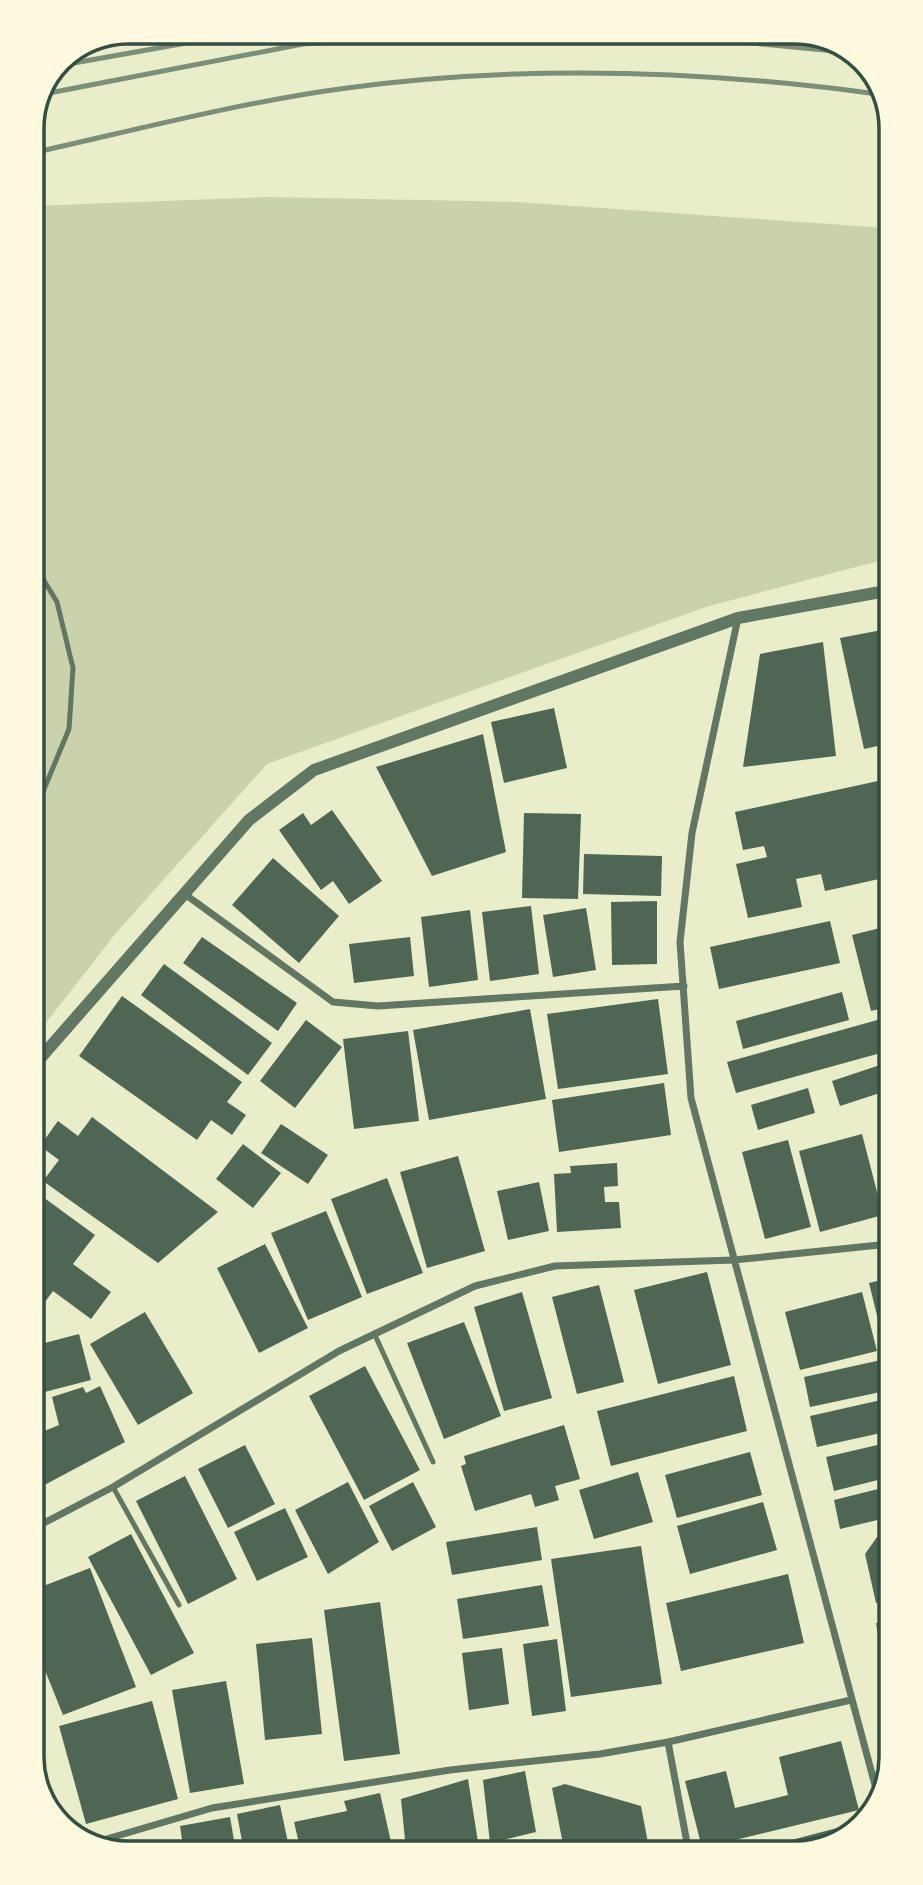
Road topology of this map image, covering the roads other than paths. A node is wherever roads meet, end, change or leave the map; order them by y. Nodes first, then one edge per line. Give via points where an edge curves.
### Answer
1 (44, 581) edge
2 (879, 592) edge
3 (738, 618) junction
4 (44, 788) edge
5 (186, 895) junction
6 (684, 986) junction
7 (44, 1054) edge
8 (879, 1245) edge
9 (734, 1260) junction
10 (374, 1333) junction
11 (433, 1462) dead end
12 (113, 1487) junction
13 (44, 1522) edge
14 (179, 1605) dead end
15 (851, 1700) junction
16 (668, 1742) junction
17 (874, 1785) edge
18 (107, 1839) edge
19 (687, 1841) edge

1 - 4 lane via 57,602 73,668 69,729
2 - 3 street
3 - 5 street via 314,770 249,820
3 - 6 street via 692,833 680,942
5 - 6 street via 333,1002 378,1006
5 - 7 street
6 - 9 street via 691,1098
8 - 9 street
9 - 10 street via 555,1266 475,1286
9 - 15 street
10 - 11 lane
10 - 12 street
12 - 13 street
12 - 14 lane
15 - 16 street
15 - 17 street
16 - 18 street via 450,1770 212,1808
16 - 19 street

